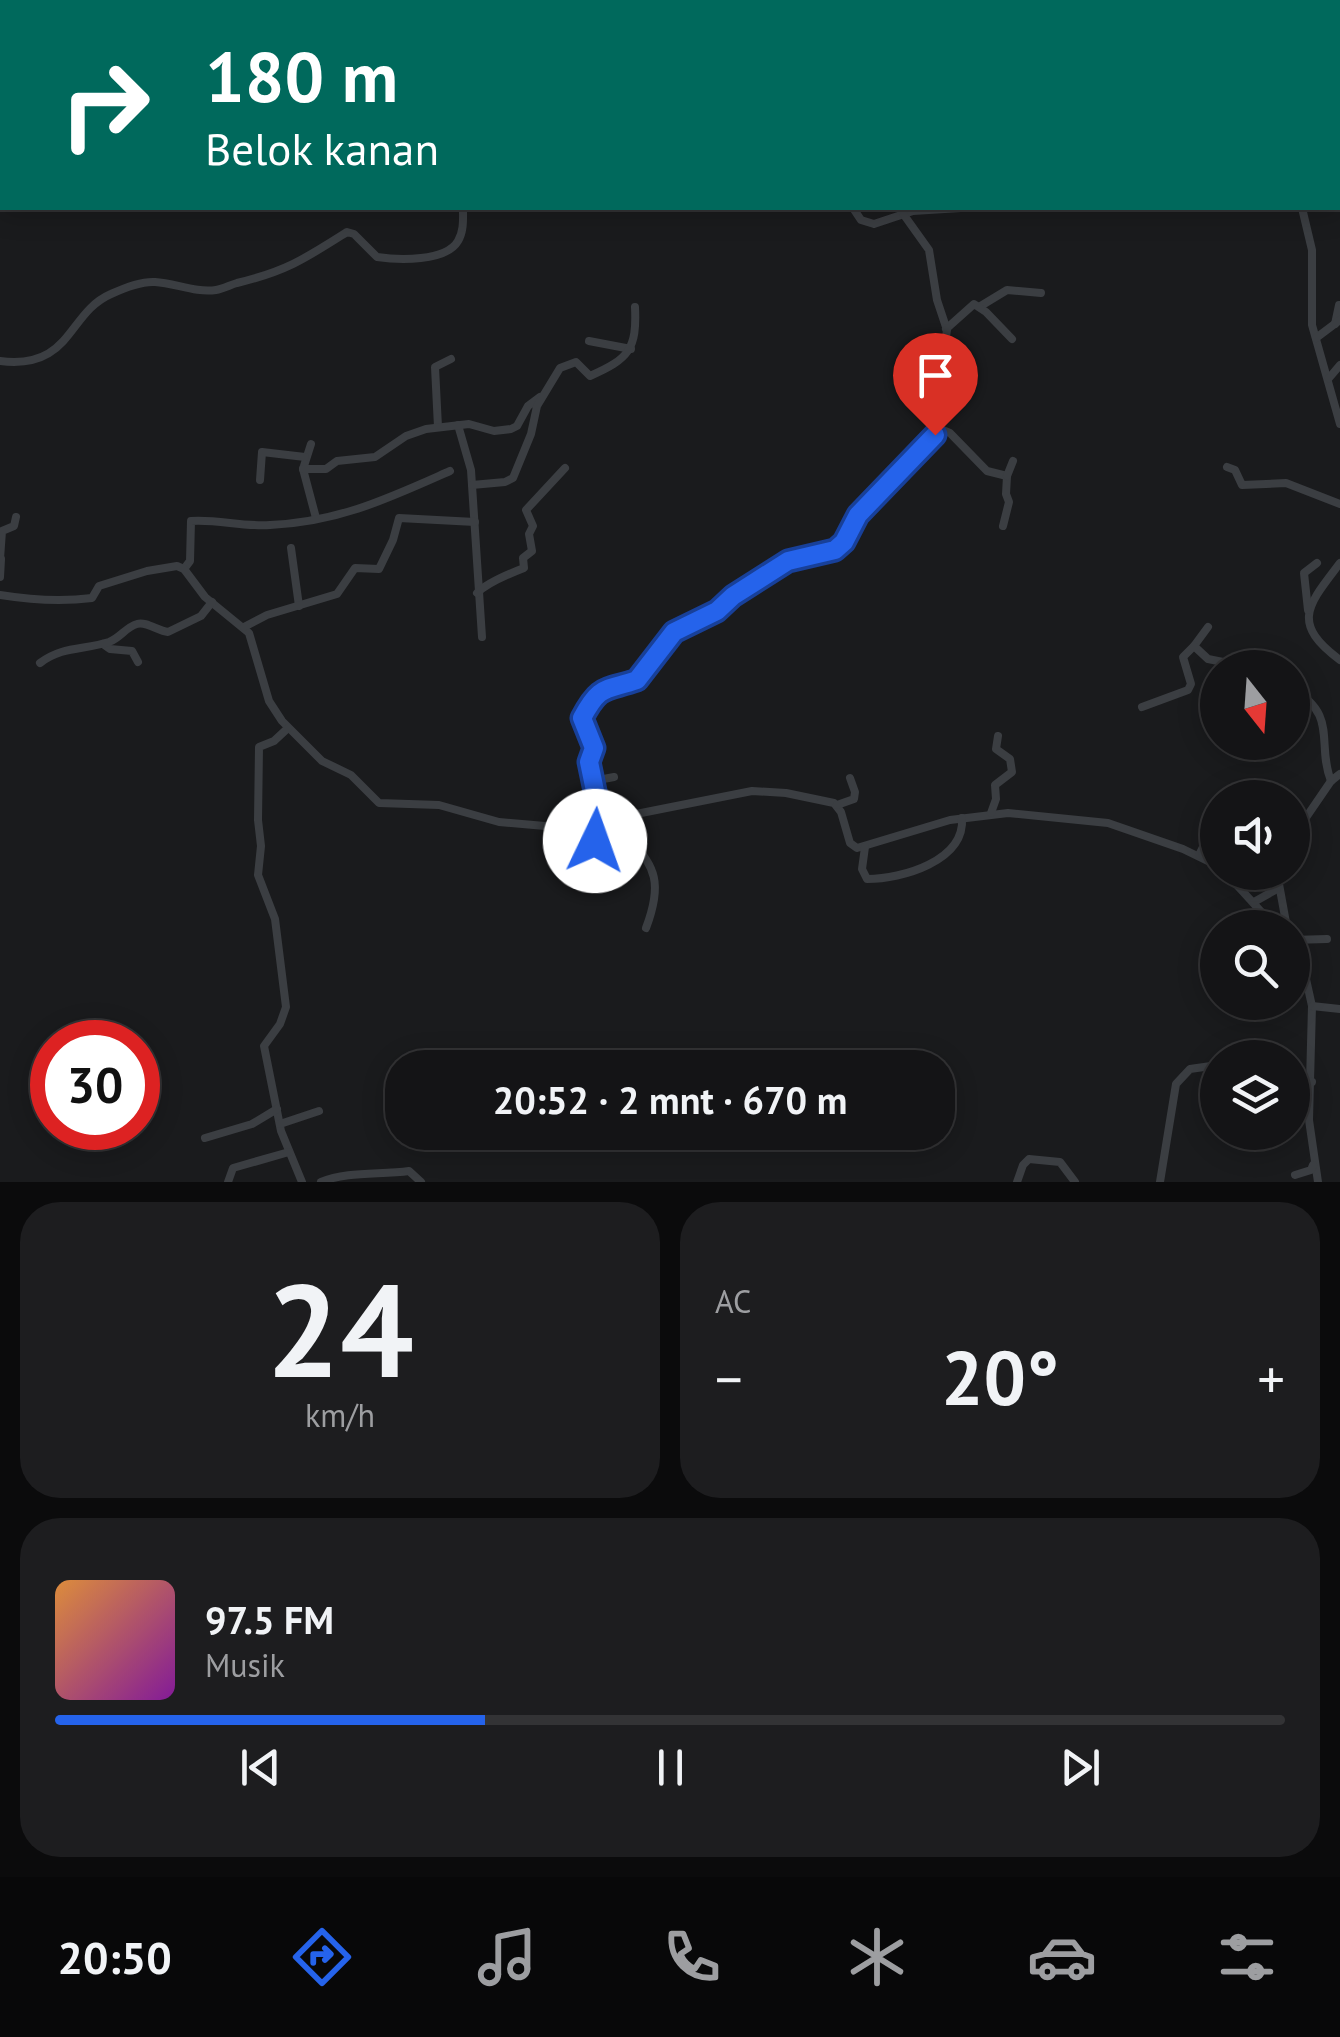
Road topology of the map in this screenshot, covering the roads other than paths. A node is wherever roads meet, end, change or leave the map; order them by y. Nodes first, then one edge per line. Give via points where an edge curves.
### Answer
1 (463, 210) edge
2 (854, 210) edge
3 (942, 210) edge
4 (1302, 210) edge
5 (904, 214) junction
6 (1041, 293) dead end
7 (1338, 305) edge
8 (635, 307) dead end
9 (979, 307) junction
10 (1337, 322) edge
11 (946, 329) junction
12 (1316, 338) junction
13 (1012, 339) dead end
14 (588, 341) dead end
15 (631, 350) junction
16 (450, 359) dead end
17 (0, 362) edge
18 (1340, 365) edge
19 (1329, 378) junction
20 (543, 394) junction
21 (1340, 424) edge
22 (458, 425) junction
23 (438, 427) junction
24 (938, 428) junction
25 (310, 444) dead end
26 (305, 457) junction
27 (1013, 462) dead end
28 (1227, 467) dead end
29 (565, 468) dead end
30 (304, 469) junction
31 (450, 471) dead end
32 (1007, 476) junction
33 (260, 480) dead end
34 (472, 485) junction
35 (1340, 504) edge
36 (16, 518) dead end
37 (316, 518) junction
38 (475, 522) junction
39 (1003, 526) dead end
40 (291, 548) dead end
41 (1, 560) edge
42 (1317, 563) dead end
43 (1340, 564) edge
44 (184, 569) junction
45 (0, 577) edge
46 (478, 592) junction
47 (0, 595) edge
48 (212, 602) junction
49 (300, 606) junction
50 (1308, 610) junction
51 (244, 627) junction
52 (1208, 628) dead end
53 (482, 637) dead end
54 (103, 644) junction
55 (1194, 646) junction
56 (1200, 652) edge
57 (1340, 660) edge
58 (138, 662) dead end
59 (40, 664) dead end
60 (1310, 702) edge
61 (1142, 707) dead end
62 (288, 728) junction
63 (998, 736) dead end
64 (614, 777) dead end
65 (850, 778) dead end
66 (1336, 778) edge
67 (594, 780) junction
68 (837, 805) junction
69 (991, 813) junction
70 (1310, 813) edge
71 (616, 818) junction
72 (962, 818) junction
73 (596, 820) junction
74 (865, 846) junction
75 (1199, 855) edge
76 (599, 862) dead end
77 (1242, 890) edge
78 (1276, 890) edge
79 (1254, 902) junction
80 (1261, 910) edge
81 (646, 928) dead end
82 (1310, 939) edge
83 (1326, 939) dead end
84 (1310, 997) edge
85 (1312, 1006) junction
86 (1340, 1009) edge
87 (1200, 1067) edge
88 (1312, 1082) joint
89 (277, 1109) junction
90 (320, 1111) dead end
91 (280, 1124) junction
92 (205, 1138) dead end
93 (289, 1152) junction
94 (1314, 1161) junction
95 (1296, 1175) dead end
96 (228, 1182) edge
97 (302, 1182) edge
98 (321, 1182) edge
99 (422, 1182) edge
100 (1017, 1182) edge
101 (1075, 1182) edge
102 (1160, 1182) edge
103 (1318, 1182) edge

1 - 17 street via 458,240 439,254 378,257 347,232 308,259 223,288 148,282 116,292 48,354
2 - 5 street via 867,223
3 - 5 street
4 - 12 street via 1312,250
5 - 11 street via 929,250
6 - 9 street via 1007,290
7 - 10 street
8 - 15 street
9 - 11 street via 970,305
9 - 13 street
10 - 12 street
11 - 24 street
12 - 19 street
14 - 15 street
15 - 20 street via 590,376 576,362 560,368
16 - 23 street via 435,367
18 - 19 street
19 - 21 street
20 - 22 street via 511,429
20 - 34 street via 513,478
22 - 23 street
22 - 34 street
23 - 30 street via 406,436 374,457
24 - 32 street via 987,470
24 - 67 street via 858,515 835,550 774,570 674,632 637,680 596,696 582,718 594,748
25 - 26 street
26 - 30 street
26 - 33 street via 262,452
27 - 32 street
28 - 35 street via 1242,485 1286,483
29 - 46 street via 526,510 533,524 524,568
30 - 37 street
31 - 37 street via 368,508
32 - 39 street
34 - 38 street
36 - 41 street via 2,531
37 - 44 street via 244,526 191,521
38 - 46 street
38 - 49 street via 399,518 379,569 355,568 340,593
40 - 49 street
41 - 45 street
42 - 50 street via 1304,573
43 - 50 street
44 - 47 street via 99,586 92,598
44 - 48 street
46 - 53 street
48 - 51 street
48 - 54 street via 201,616 168,632 140,623
49 - 51 street
50 - 57 street via 1312,634
51 - 62 street via 269,701
52 - 55 street
54 - 58 street via 132,651
54 - 59 street via 79,645
55 - 56 street
55 - 61 street via 1183,661 1188,690
60 - 66 street via 1328,737 1323,762
62 - 73 street via 378,803 439,805 532,825
62 - 89 street via 259,751 258,875 275,919 286,1007 264,1046
63 - 69 street via 996,749 1010,759 1012,772 995,785
64 - 67 street
65 - 68 street via 855,796
66 - 70 street
67 - 73 street
68 - 71 street via 752,792
68 - 74 street via 850,843
69 - 72 street
69 - 75 street via 1108,823
71 - 73 street
71 - 81 street via 651,868 655,893
72 - 74 street
72 - 74 street via 955,844 906,873 867,878
73 - 76 street
77 - 79 street
78 - 79 street
79 - 80 street
82 - 83 street
84 - 85 street
85 - 86 street
85 - 88 street
87 - 102 street via 1176,1084
88 - 94 street
89 - 91 street
89 - 92 street
90 - 91 street
91 - 93 street
93 - 96 street via 233,1168
93 - 97 street
94 - 95 street via 1311,1170
94 - 103 street
98 - 99 street via 409,1171
100 - 101 street via 1029,1159 1060,1162

